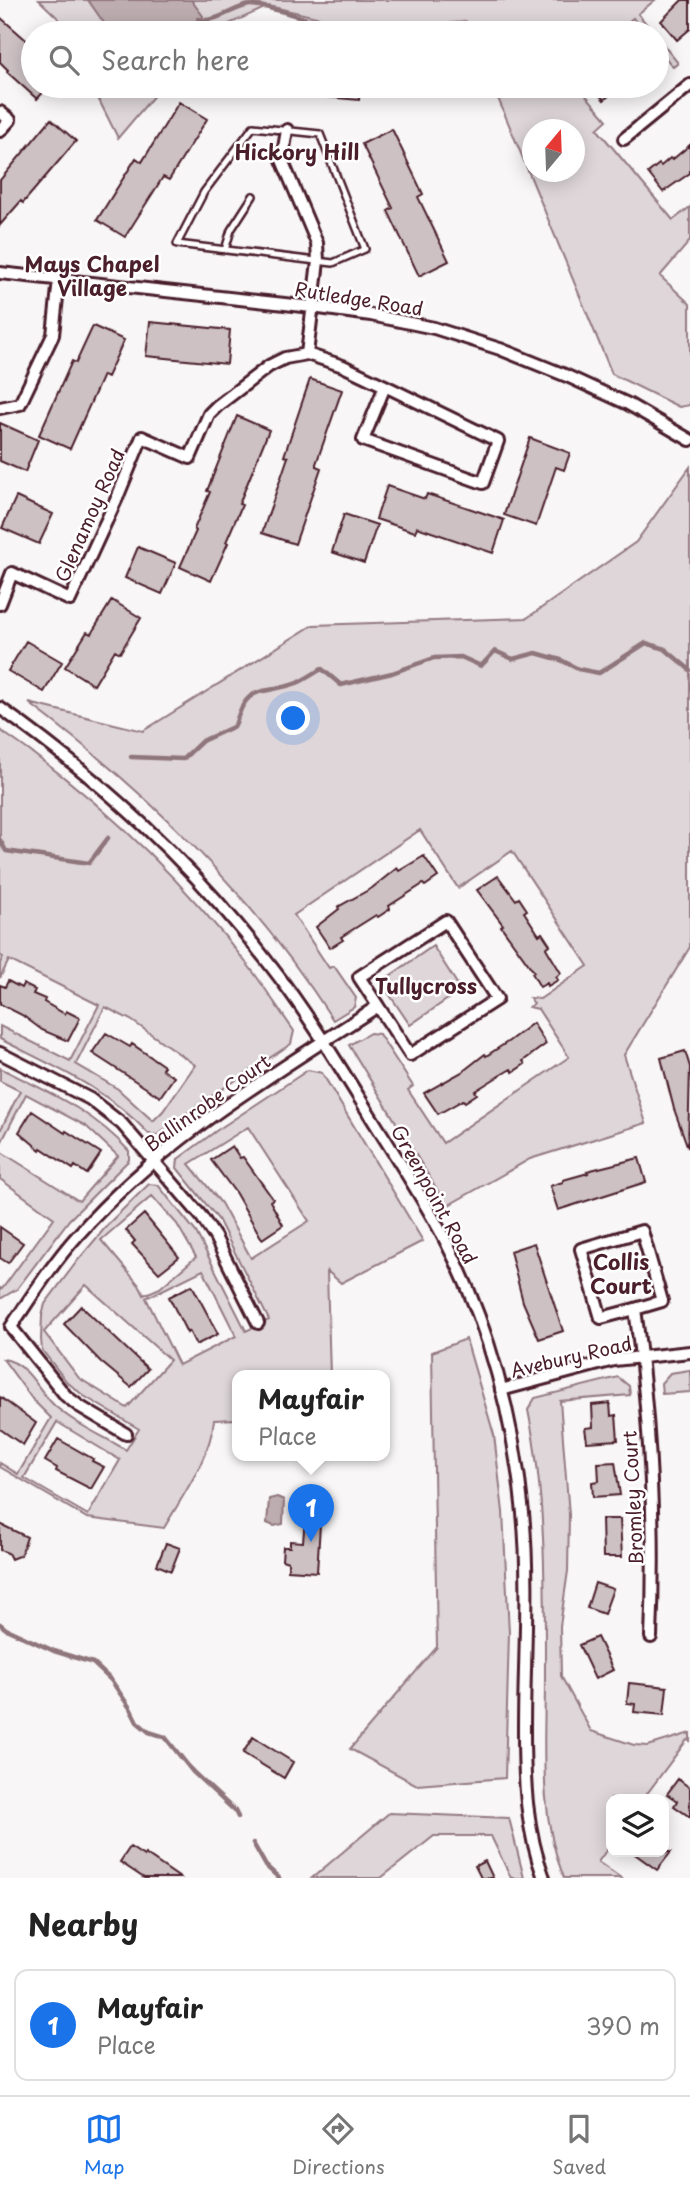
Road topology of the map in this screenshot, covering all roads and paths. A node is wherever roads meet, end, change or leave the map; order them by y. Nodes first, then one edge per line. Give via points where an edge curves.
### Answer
1 (690, 85) edge
2 (0, 112) edge
3 (287, 130) junction
4 (0, 131) edge
5 (624, 139) dead end
6 (253, 195) dead end
7 (225, 250) junction
8 (318, 261) junction
9 (0, 273) edge
10 (59, 279) junction
11 (312, 307) junction
12 (307, 354) junction
13 (385, 386) junction
14 (0, 408) edge
15 (689, 437) edge
16 (0, 604) edge
17 (0, 708) edge
18 (378, 1006) junction
19 (324, 1041) junction
20 (0, 1053) edge
21 (155, 1160) junction
22 (635, 1309) junction
23 (258, 1323) dead end
24 (5, 1326) edge
25 (690, 1352) edge
26 (642, 1357) junction
27 (501, 1390) junction
28 (126, 1434) dead end
29 (651, 1637) dead end
30 (544, 1878) edge

1 - 5 street
2 - 4 street via 10,120
3 - 7 lane via 253,127 204,192 177,244
3 - 8 street via 282,160 317,243
3 - 8 lane via 320,134 365,249 333,263
6 - 7 lane via 231,230
7 - 8 lane
8 - 11 street
9 - 10 street, Rutledge Road
10 - 11 street, Rutledge Road
10 - 14 street via 53,335 20,404
11 - 12 street
11 - 15 street, Rutledge Road via 434,328 500,349 628,404
12 - 13 street
12 - 16 street, Glenamoy Road via 269,366 217,406 190,458 142,438 70,600 12,573
13 - 13 street via 363,440 483,483 498,441
17 - 19 street, Greenpoint Road via 100,785 177,858 270,964
18 - 18 street via 359,976 446,921 496,999 410,1055
18 - 19 street, Ballinrobe Court
19 - 21 street, Ballinrobe Court via 220,1109
19 - 27 street, Greenpoint Road via 446,1242 479,1319
20 - 21 street via 90,1099
21 - 23 street via 215,1237
21 - 24 street, Ballinrobe Court via 77,1237
22 - 22 street via 662,1301 642,1231 581,1249 601,1318
22 - 26 street
24 - 28 street via 66,1396
25 - 26 street, Avebury Road
26 - 27 street, Avebury Road via 586,1366
26 - 29 street, Bromley Court via 654,1563
27 - 30 street, Greenpoint Road via 523,1513 527,1589 524,1780 532,1839

